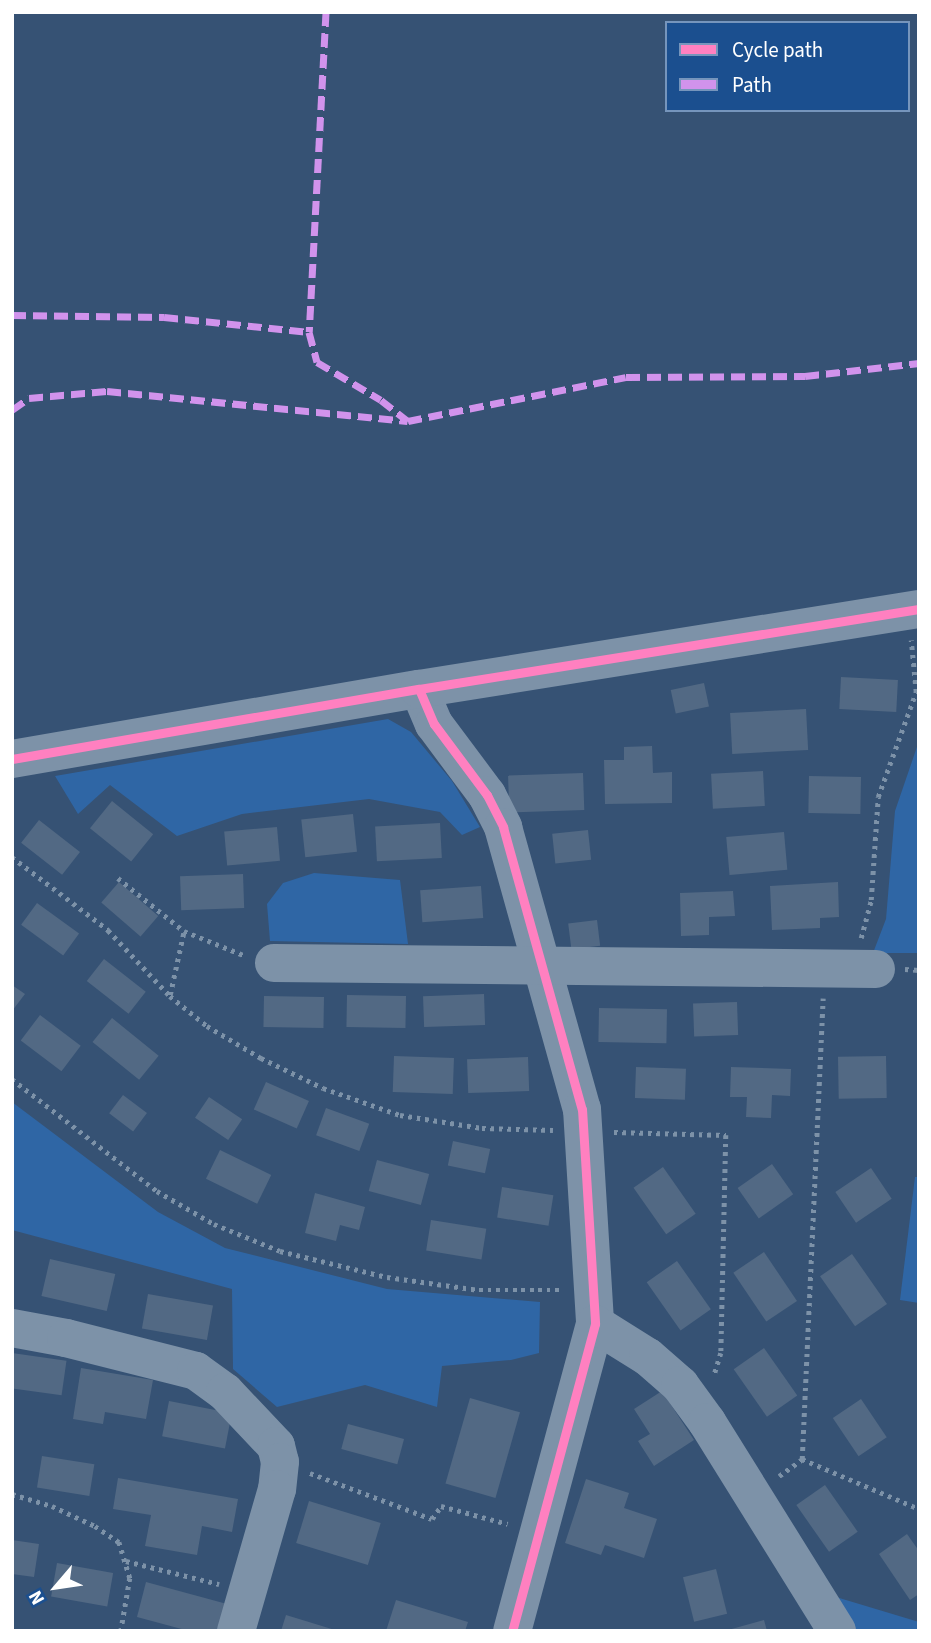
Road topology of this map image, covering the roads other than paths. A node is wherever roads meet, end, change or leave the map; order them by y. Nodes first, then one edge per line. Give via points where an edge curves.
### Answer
1 (914, 610) edge
2 (419, 689) junction
3 (12, 758) edge
4 (274, 963) road end
5 (540, 966) junction
6 (851, 969) road end
7 (594, 1307) junction
8 (12, 1328) edge
9 (236, 1631) edge
10 (512, 1631) edge
11 (837, 1631) edge

1 - 2 street
2 - 3 street
2 - 5 street via 434,724 487,795 503,827
4 - 5 street
5 - 6 street
5 - 7 street via 582,1108
7 - 10 street
7 - 11 street via 680,1385
8 - 9 street via 196,1371 225,1392 276,1446 280,1462 277,1489

